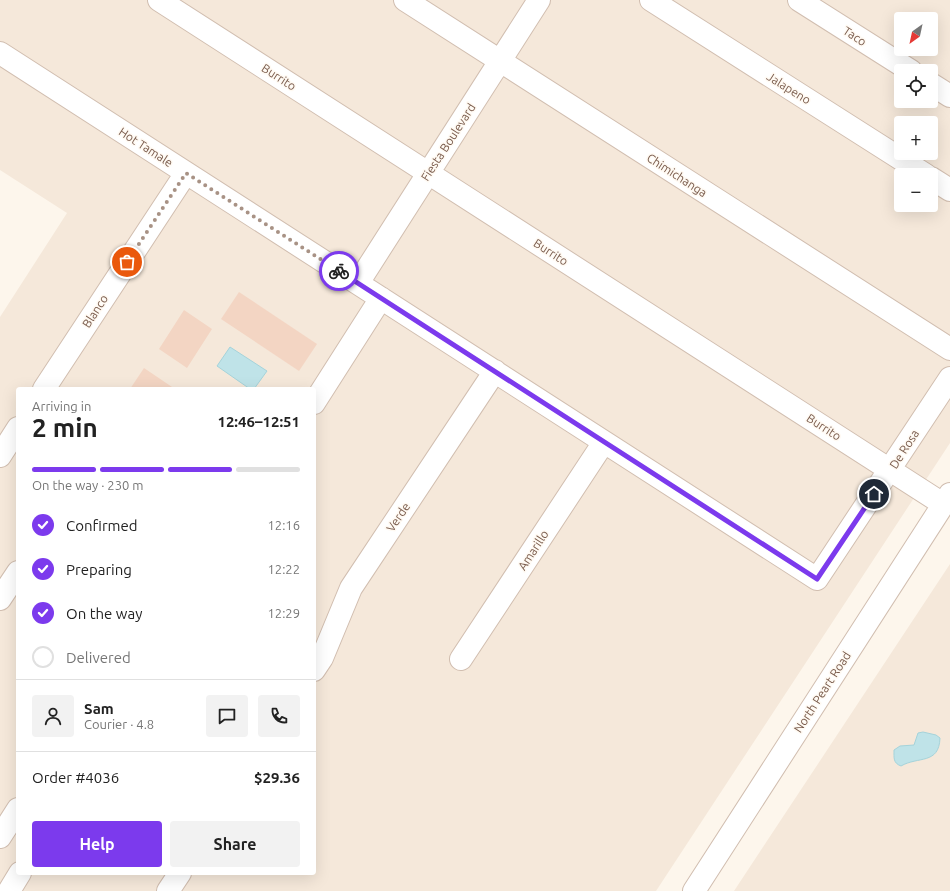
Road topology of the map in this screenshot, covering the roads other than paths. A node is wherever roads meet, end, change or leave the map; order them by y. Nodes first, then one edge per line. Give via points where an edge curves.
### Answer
1 (159, 0) edge
2 (404, 0) edge
3 (539, 0) edge
4 (651, 0) edge
5 (799, 0) edge
6 (0, 53) edge
7 (500, 61) junction
8 (900, 64) edge
9 (938, 88) edge
10 (950, 96) edge
11 (915, 168) edge
12 (186, 173) junction
13 (428, 173) junction
14 (938, 182) edge
15 (950, 190) edge
16 (358, 283) junction
17 (381, 298) junction
18 (950, 349) edge
19 (495, 371) junction
20 (950, 378) edge
21 (45, 387) edge
22 (316, 400) edge
23 (16, 431) edge
24 (604, 442) junction
25 (0, 456) edge
26 (890, 470) junction
27 (947, 499) edge
28 (16, 575) edge
29 (817, 579) joint
30 (0, 599) edge
31 (461, 659) dead end
32 (316, 667) edge
33 (16, 812) edge
34 (0, 837) edge
35 (19, 875) edge
36 (179, 875) edge
37 (9, 891) edge
38 (168, 891) edge
39 (694, 891) edge

1 - 13 street, Burrito
2 - 7 street, Chimichanga
3 - 7 street, Fiesta Boulevard
4 - 11 street, Jalapeno
5 - 8 street, Taco
6 - 12 street, Hot Tamale
7 - 13 street, Fiesta Boulevard
7 - 18 street, Chimichanga
9 - 10 street
12 - 16 street, Hot Tamale
12 - 21 street, Blanco
13 - 16 street, Fiesta Boulevard
13 - 26 street, Burrito
14 - 15 street
16 - 17 street, Hot Tamale
17 - 19 street, Hot Tamale
17 - 22 street
19 - 24 street, Hot Tamale
19 - 32 street, Verde via 350,588
20 - 26 street, De Rosa
23 - 25 street
24 - 29 street, Hot Tamale
24 - 31 street, Amarillo
26 - 27 street, Burrito
26 - 29 street, De Rosa
27 - 39 street, North Peart Road
28 - 30 street
33 - 34 street
35 - 37 street
36 - 38 street

